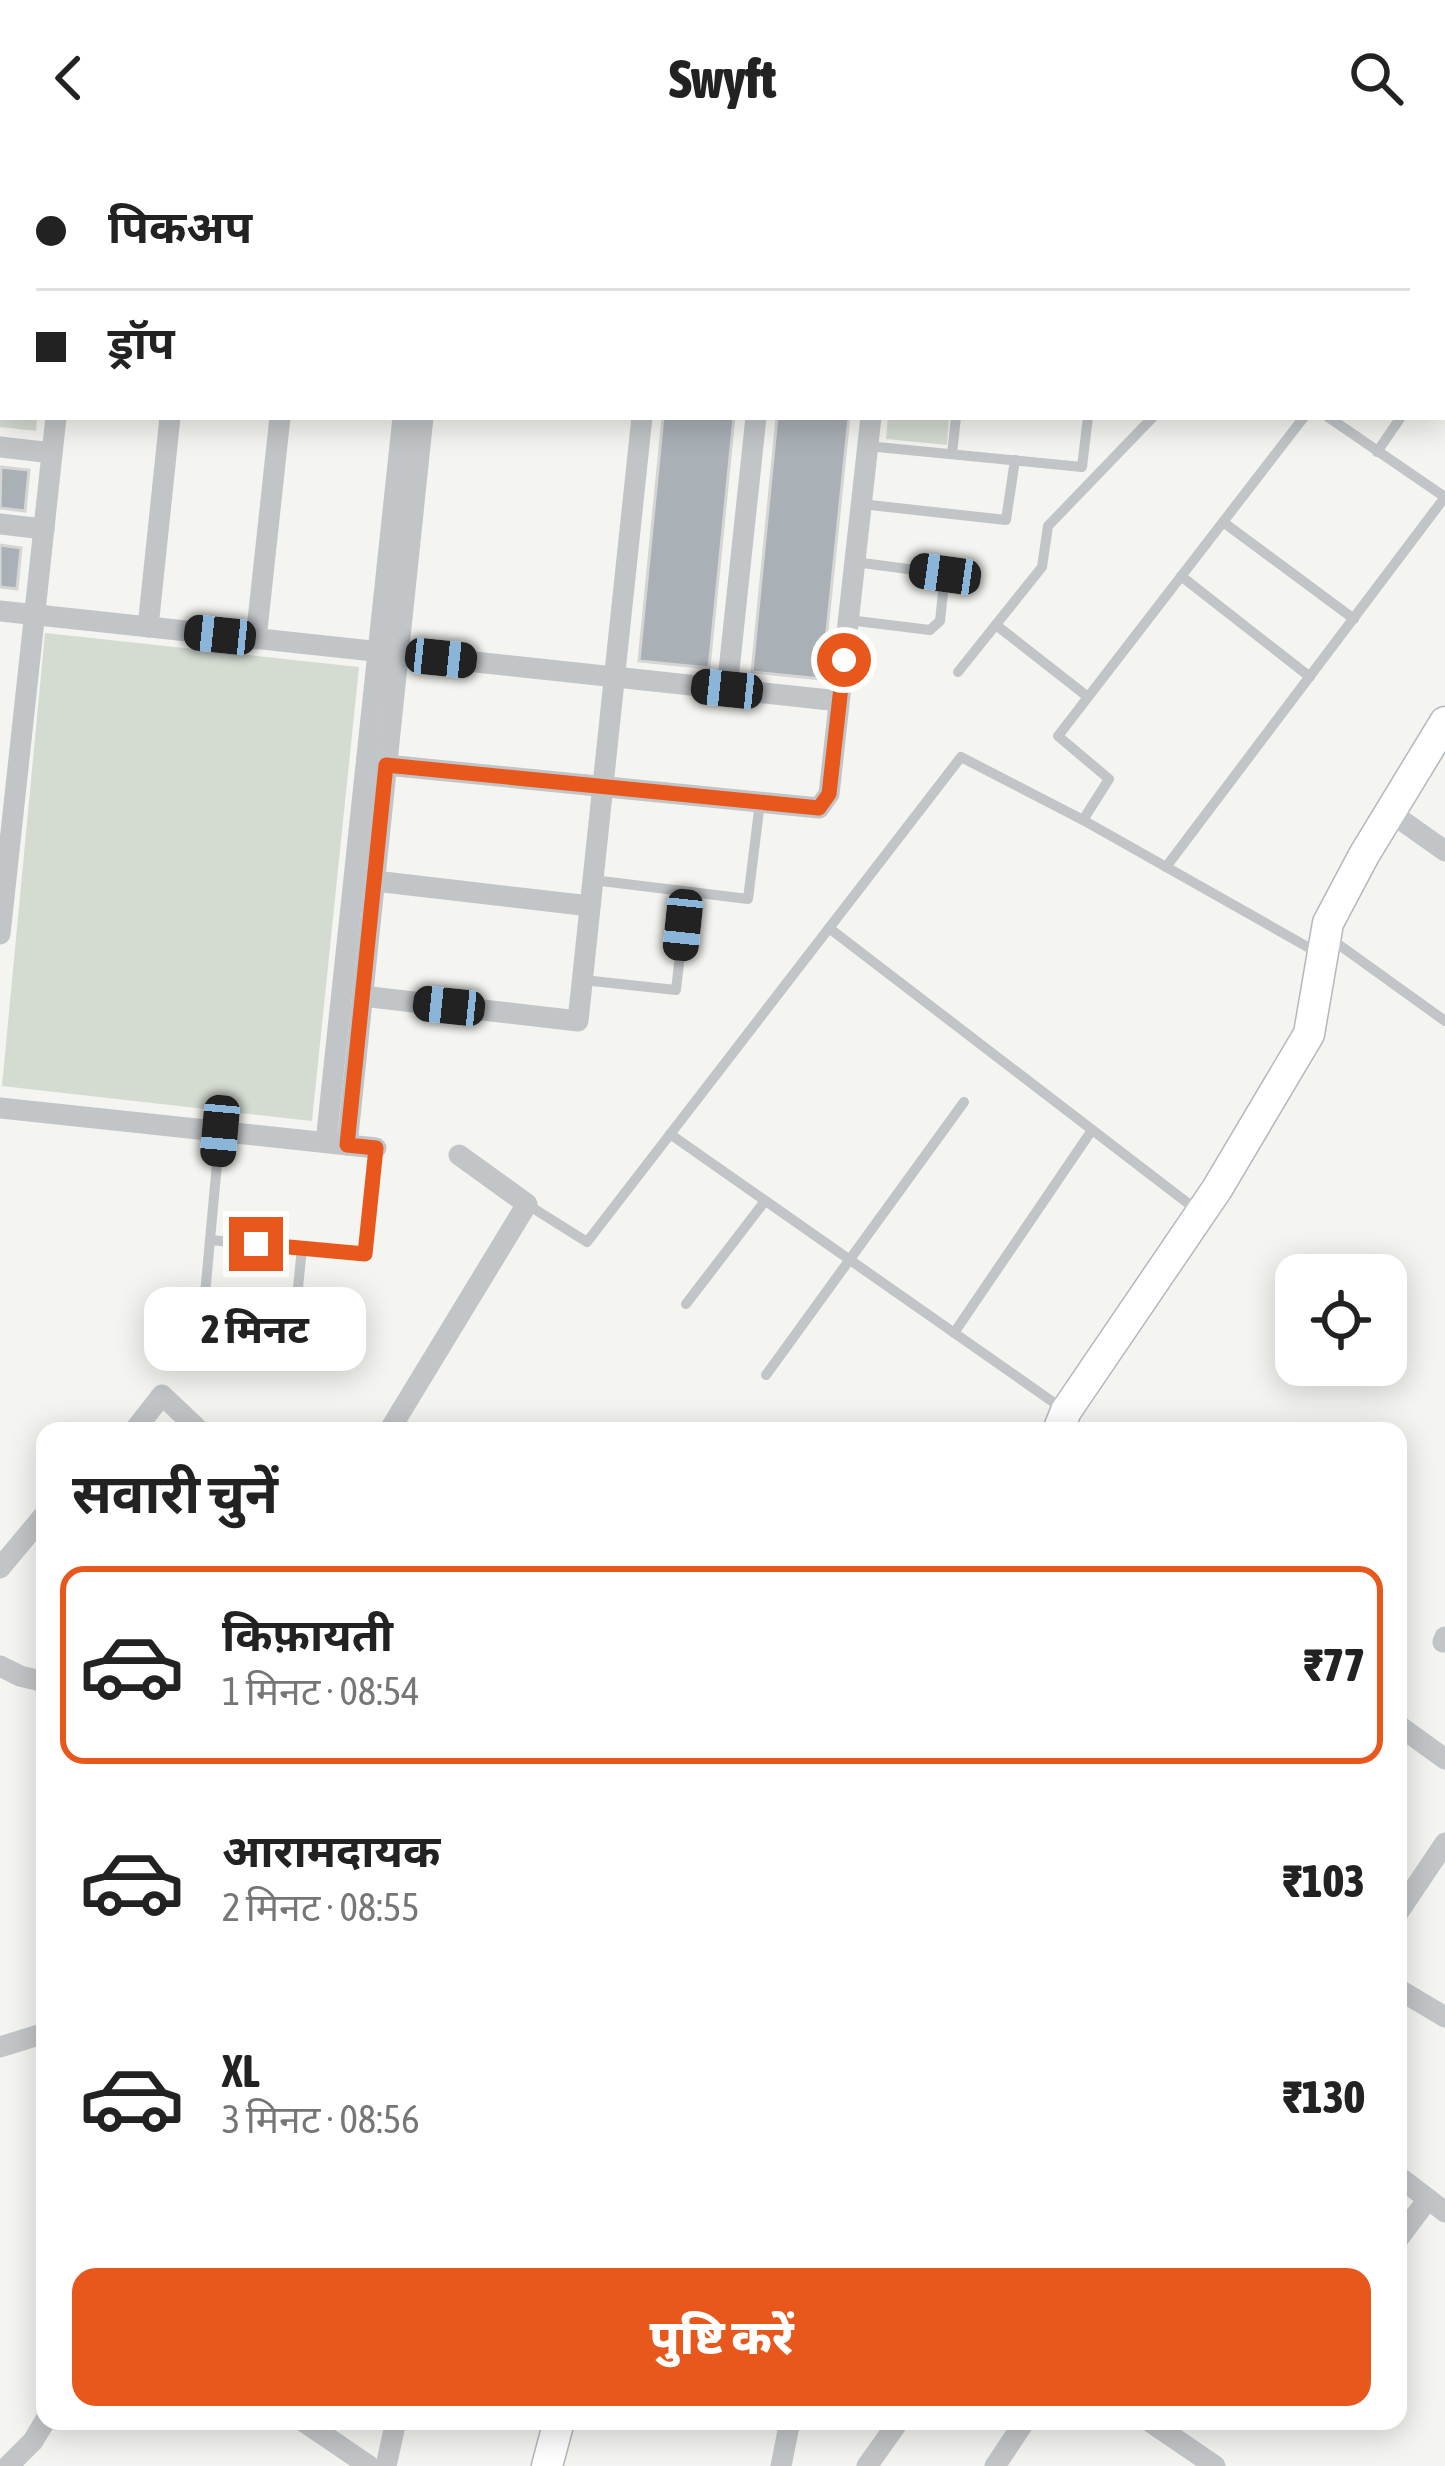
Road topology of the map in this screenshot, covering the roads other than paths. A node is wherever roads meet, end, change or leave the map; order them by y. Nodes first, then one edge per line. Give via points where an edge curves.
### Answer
1 (56, 420) edge
2 (170, 420) edge
3 (280, 420) edge
4 (404, 420) edge
5 (423, 420) edge
6 (642, 420) edge
7 (756, 420) edge
8 (871, 420) edge
9 (956, 420) edge
10 (1088, 420) edge
11 (1150, 420) edge
12 (1302, 420) edge
13 (1332, 420) edge
14 (1399, 420) edge
15 (867, 446) junction
16 (0, 447) edge
17 (1377, 452) junction
18 (52, 453) junction
19 (952, 454) junction
20 (1015, 460) junction
21 (1445, 497) edge
22 (861, 504) junction
23 (1223, 522) junction
24 (0, 524) edge
25 (44, 529) junction
26 (855, 562) junction
27 (1181, 576) junction
28 (0, 611) edge
29 (34, 615) junction
30 (1354, 619) junction
31 (848, 620) junction
32 (996, 625) junction
33 (148, 627) junction
34 (256, 639) junction
35 (388, 653) junction
36 (958, 672) dead end
37 (614, 677) junction
38 (1310, 677) junction
39 (727, 689) junction
40 (1088, 697) junction
41 (839, 701) junction
42 (1445, 722) edge
43 (386, 765) junction
44 (602, 786) junction
45 (760, 802) junction
46 (1390, 812) junction
47 (1083, 820) junction
48 (1445, 851) edge
49 (1166, 867) junction
50 (593, 880) junction
51 (374, 881) junction
52 (687, 892) junction
53 (590, 906) junction
54 (829, 928) junction
55 (0, 934) edge
56 (1324, 945) junction
57 (583, 980) junction
58 (362, 997) junction
59 (1445, 1021) edge
60 (964, 1102) dead end
61 (0, 1108) edge
62 (1092, 1130) junction
63 (220, 1131) junction
64 (670, 1134) junction
65 (337, 1144) junction
66 (376, 1148) joint
67 (460, 1155) dead end
68 (765, 1201) junction
69 (527, 1204) junction
70 (1201, 1213) junction
71 (210, 1240) junction
72 (302, 1248) junction
73 (849, 1260) junction
74 (686, 1304) dead end
75 (954, 1333) junction
76 (766, 1375) dead end
77 (1062, 1421) edge
78 (141, 1422) edge
79 (190, 1422) edge
80 (394, 1422) edge
81 (36, 1525) edge
82 (0, 1568) edge
83 (0, 1666) edge
84 (36, 1680) edge
85 (1407, 1732) edge
86 (1445, 1759) edge
87 (1445, 1843) edge
88 (1407, 1899) edge
89 (1407, 1995) edge
90 (1445, 2018) edge
91 (36, 2035) edge
92 (2, 2044) edge
93 (1407, 2183) edge
94 (1437, 2205) edge
95 (1407, 2231) edge
96 (39, 2430) edge
97 (316, 2430) edge
98 (394, 2430) edge
99 (558, 2430) edge
100 (788, 2430) edge
101 (893, 2430) edge
102 (1019, 2430) edge
103 (1162, 2430) edge
104 (8, 2466) edge
105 (369, 2466) edge
106 (386, 2466) edge
107 (548, 2466) edge
108 (781, 2466) edge
109 (867, 2466) edge
110 (994, 2466) edge
111 (1215, 2466) edge

1 - 18 street
2 - 33 street
3 - 34 street
4 - 35 street
5 - 35 street
6 - 37 street
7 - 39 street
8 - 15 street
9 - 19 lane
10 - 20 lane via 1082,466
11 - 32 lane via 1048,526 1042,567
12 - 23 lane
13 - 17 lane
14 - 17 lane
15 - 19 lane
15 - 22 street
16 - 18 street
17 - 21 lane
18 - 25 street
19 - 20 lane
20 - 22 lane via 1006,520
21 - 30 lane
22 - 26 street
23 - 27 lane
23 - 30 lane
24 - 25 street
25 - 29 street
26 - 31 street
26 - 31 lane via 945,574 940,621 930,630
27 - 38 lane
27 - 40 lane
28 - 29 street
29 - 33 street
29 - 55 street
30 - 38 lane
31 - 41 street
32 - 36 lane
32 - 40 lane
33 - 34 street
34 - 35 street
35 - 37 street
35 - 43 street
35 - 65 street
37 - 39 street
37 - 44 street
38 - 49 lane
39 - 41 street
40 - 47 lane via 1058,736 1109,778
41 - 45 street via 829,794 819,808
42 - 46 street
43 - 44 street
43 - 51 street
44 - 45 street
44 - 50 street
45 - 52 lane via 748,899
46 - 48 street
46 - 56 street via 1328,923
47 - 49 lane
47 - 54 lane via 961,757
49 - 56 lane
50 - 52 lane
50 - 53 street
51 - 53 street
51 - 58 street
52 - 57 lane via 676,990
53 - 57 street
54 - 62 lane
54 - 64 lane
56 - 59 lane
56 - 70 street via 1309,1034
57 - 58 street via 578,1021
58 - 65 street
60 - 73 lane
61 - 63 street
62 - 70 lane
62 - 75 lane
63 - 65 street
63 - 71 lane
64 - 68 lane
64 - 69 lane via 587,1242
65 - 66 street
66 - 72 lane via 365,1254
67 - 69 street
68 - 73 lane
68 - 74 lane
69 - 80 street
70 - 77 street
71 - 72 lane
71 - 72 lane via 201,1338 292,1347
73 - 75 lane
73 - 76 lane
75 - 77 lane
78 - 79 street via 162,1395
81 - 82 street
83 - 84 street
85 - 86 street
87 - 88 street
89 - 90 street
91 - 92 street
93 - 94 street
94 - 95 street
96 - 104 street
97 - 105 street
98 - 106 street
99 - 107 street
100 - 108 street
101 - 109 street
102 - 110 street
103 - 111 street

